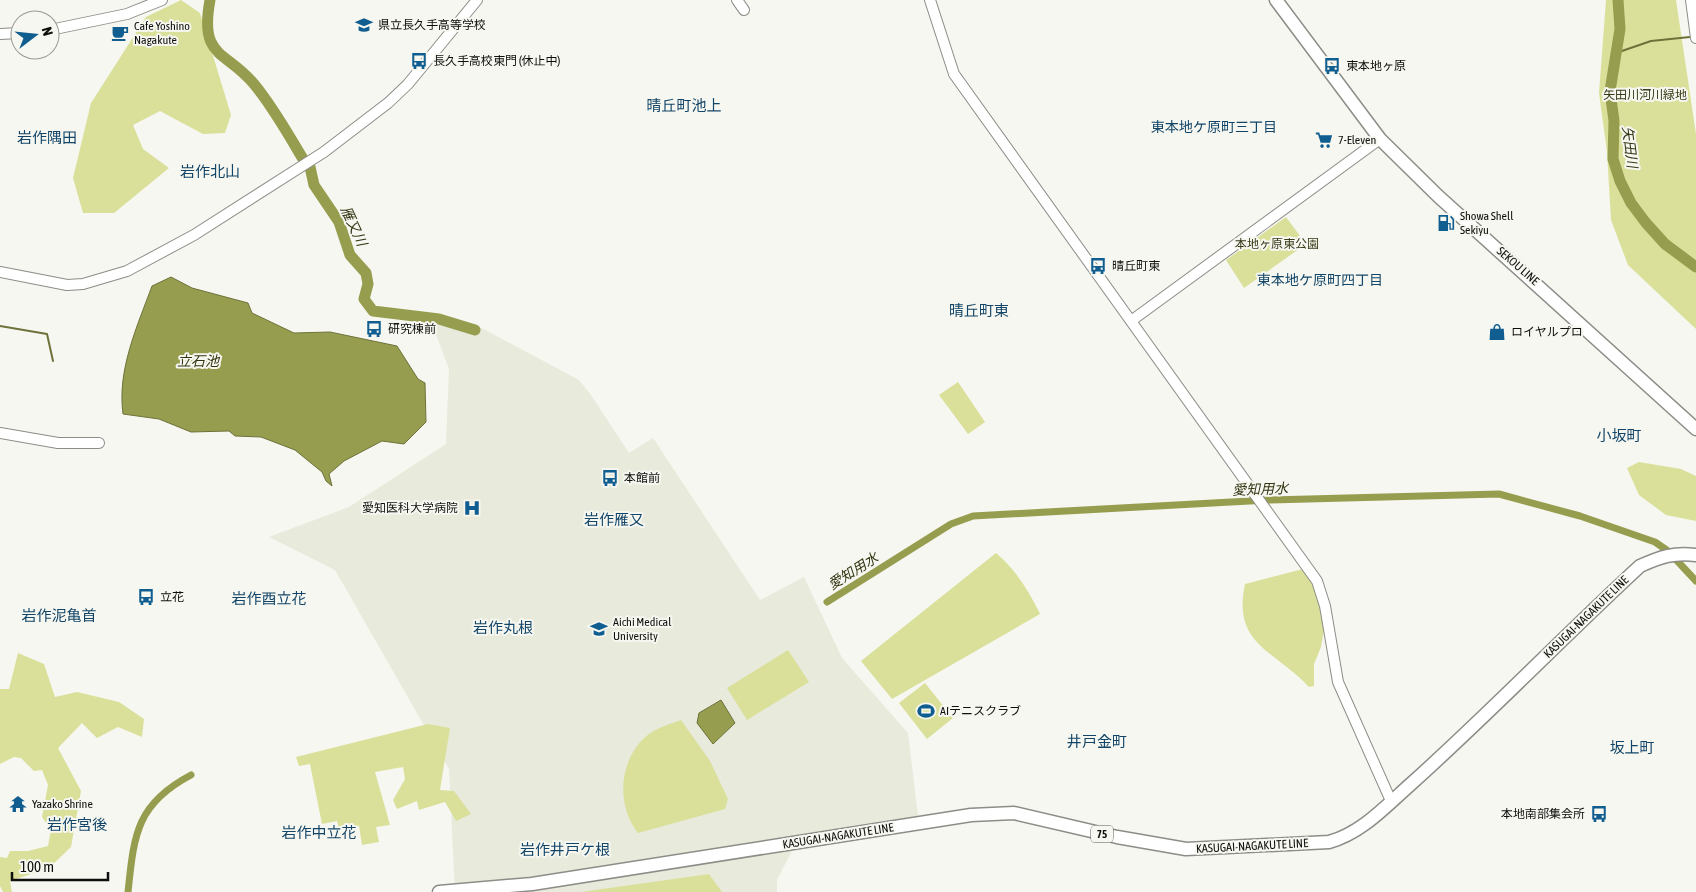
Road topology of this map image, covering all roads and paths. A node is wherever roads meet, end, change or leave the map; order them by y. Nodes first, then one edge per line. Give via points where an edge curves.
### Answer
1 (162, 0) edge
2 (476, 0) edge
3 (737, 0) edge
4 (930, 0) edge
5 (1276, 0) edge
6 (1691, 0) edge
7 (744, 10) dead end
8 (60, 28) edge
9 (1696, 32) edge
10 (1380, 139) junction
11 (0, 272) edge
12 (1131, 321) junction
13 (1696, 429) edge
14 (0, 433) edge
15 (99, 443) dead end
16 (1696, 554) edge
17 (1391, 801) junction
18 (439, 892) edge

1 - 8 street via 127,14
2 - 11 street via 408,84 388,103 316,158 194,235 127,271 83,284 67,285
3 - 7 street
4 - 12 street via 954,74
5 - 10 main road, SEKOU LINE
6 - 9 street
10 - 12 street
10 - 13 main road, SEKOU LINE via 1438,196
12 - 17 street via 1316,581 1325,606 1338,682
14 - 15 street via 58,443
16 - 17 main road, KASUGAI-NAGAKUTE LINE / 75 via 1663,556 1640,566
17 - 18 main road, KASUGAI-NAGAKUTE LINE / 75 via 1354,832 1330,842 1186,849 1014,813 971,815 532,884

